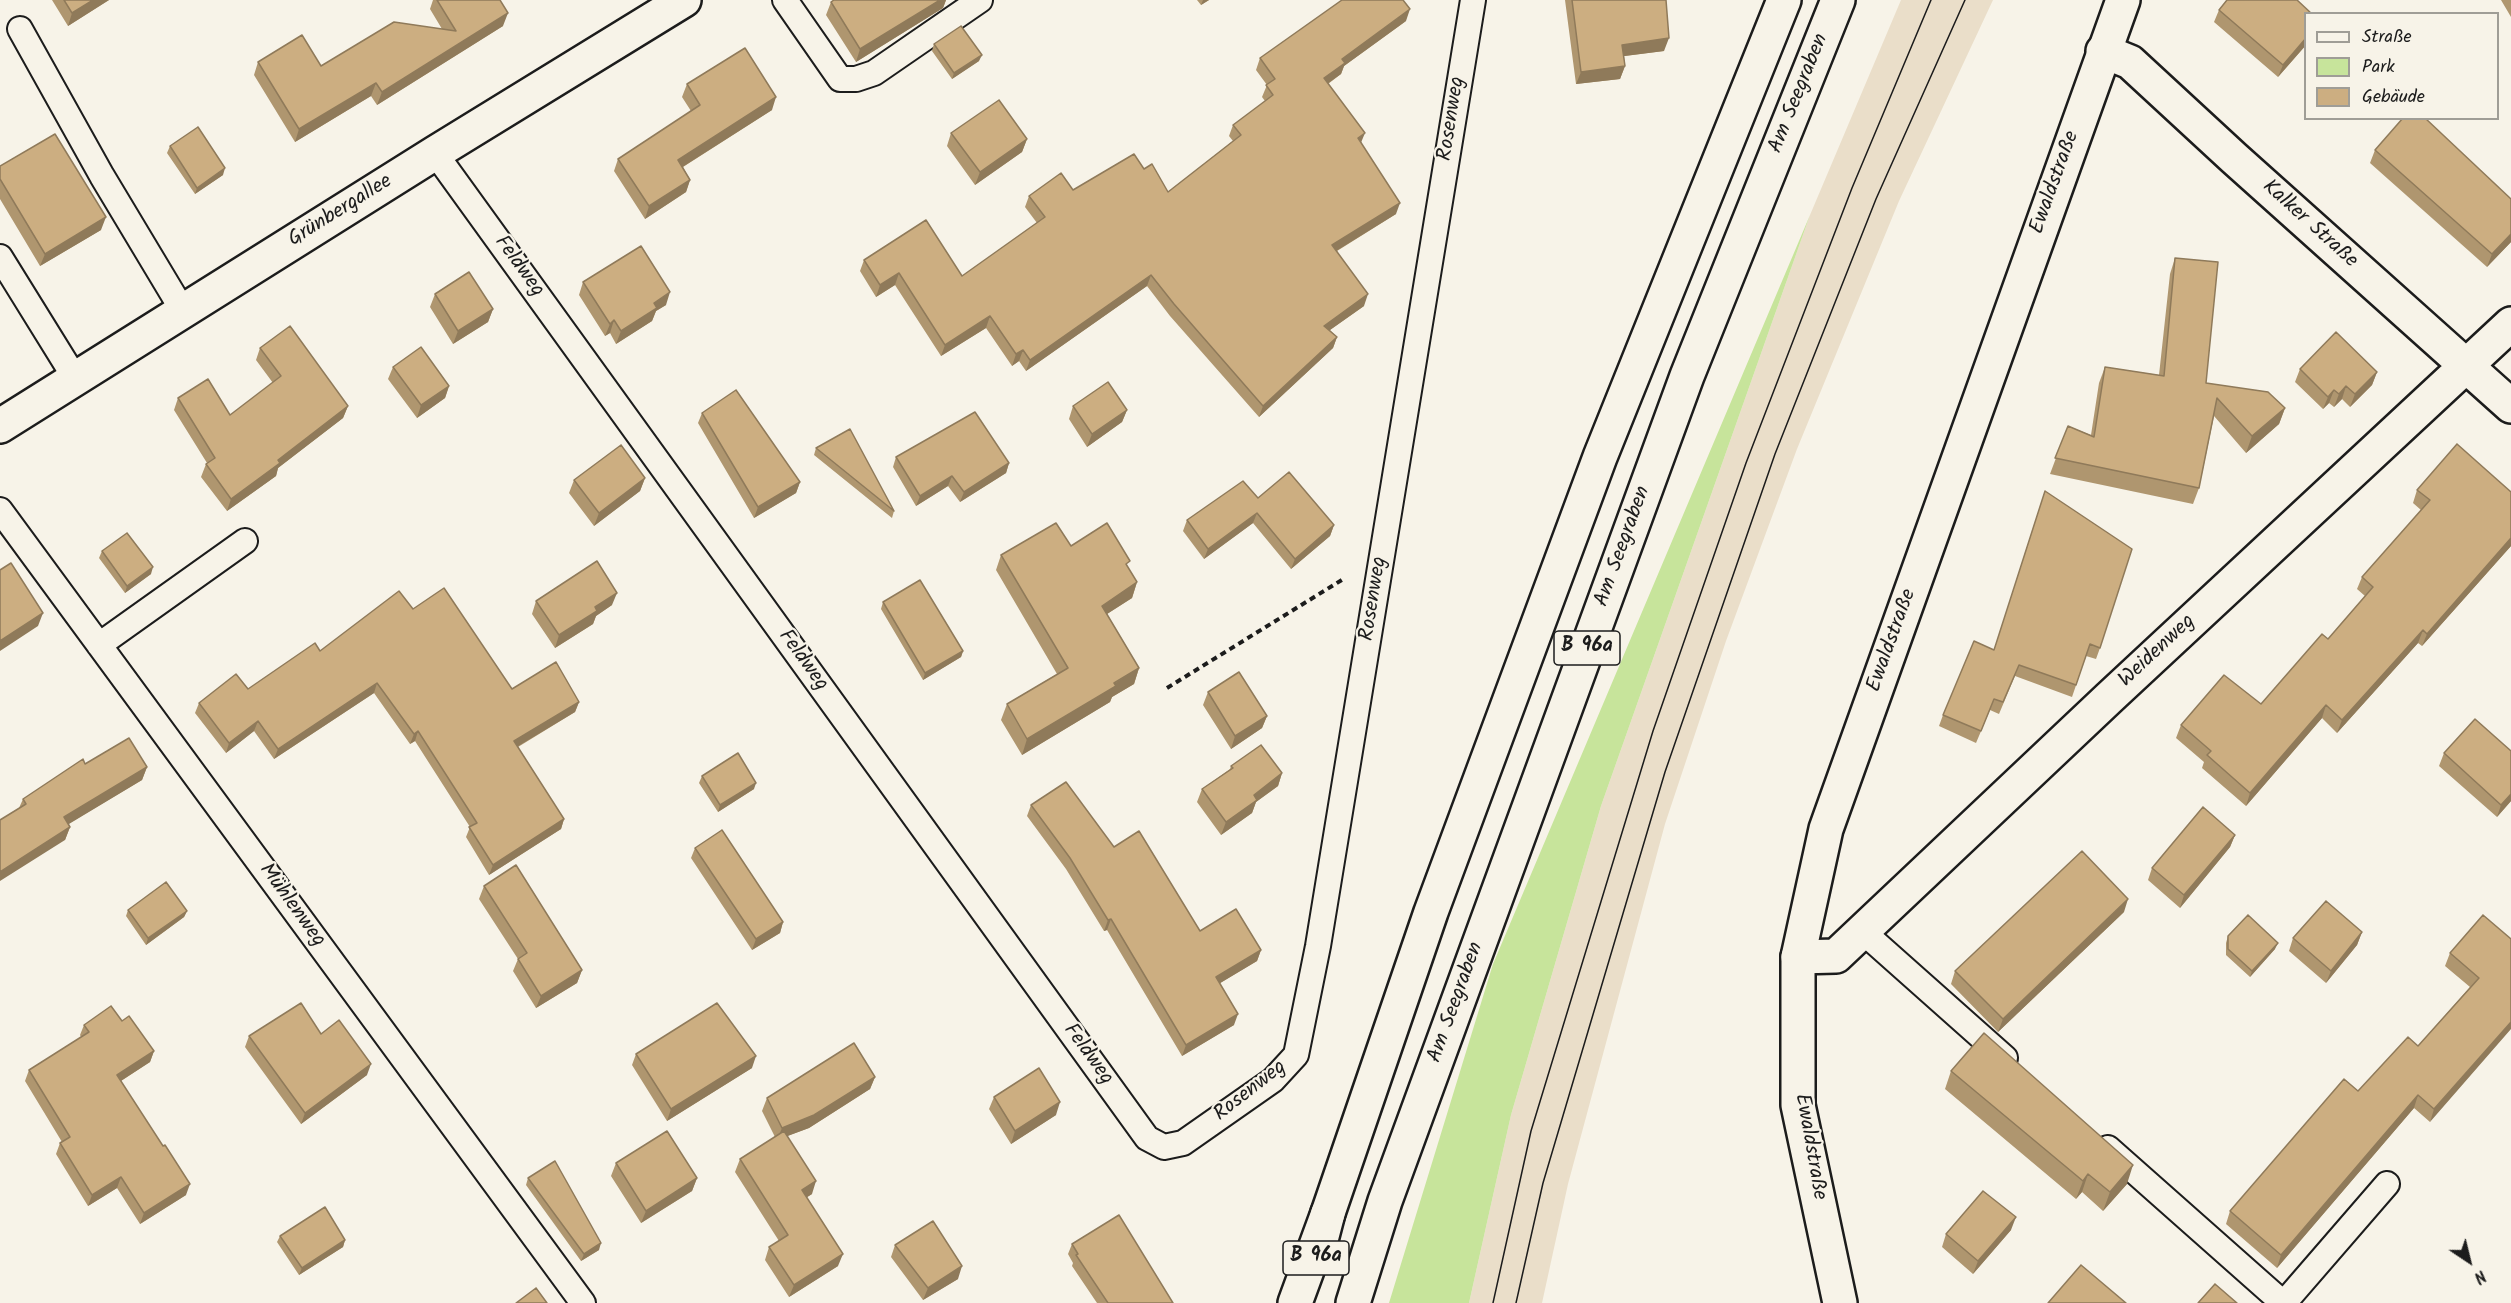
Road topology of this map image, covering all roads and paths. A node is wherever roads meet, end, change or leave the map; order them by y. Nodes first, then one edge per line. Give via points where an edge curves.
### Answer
1 (684, 0) edge
2 (785, 0) edge
3 (980, 0) edge
4 (1473, 0) edge
5 (1784, 0) edge
6 (1838, 0) edge
7 (2123, 0) edge
8 (20, 29) dead end
9 (2103, 51) junction
10 (435, 153) junction
11 (0, 257) edge
12 (183, 311) junction
13 (2511, 324) edge
14 (2466, 366) junction
15 (75, 378) junction
16 (2511, 406) edge
17 (0, 426) edge
18 (0, 510) edge
19 (245, 541) dead end
20 (1383, 554) junction
21 (99, 645) junction
22 (1167, 688) dead end
23 (1861, 930) junction
24 (1798, 957) junction
25 (2023, 1073) edge
26 (2094, 1137) edge
27 (1183, 1143) joint
28 (2387, 1184) dead end
29 (1328, 1213) junction
30 (583, 1303) edge
31 (1295, 1303) edge
32 (1305, 1303) edge
33 (1353, 1303) edge
34 (1840, 1303) edge
35 (2283, 1303) edge

1 - 10 main road, Grünbergallee
2 - 3 lane via 840,79 856,79 874,73
4 - 20 lane, Rosenweg
5 - 29 main road, B 96a via 1595,469 1431,912
6 - 33 main road, Am Seegraben / B 96a via 1687,376 1385,1201
7 - 9 main road, Ewaldstraße
8 - 12 lane
9 - 14 main road, Kalker Straße via 2130,62
9 - 24 main road, Ewaldstraße via 1826,829
10 - 12 main road, Grünbergallee
10 - 27 lane, Feldweg via 1147,1138 1164,1147
11 - 15 lane
12 - 15 main road, Grünbergallee
13 - 14 main road, Weidenweg
14 - 16 main road, Kalker Straße
14 - 23 main road, Weidenweg
15 - 17 main road, Grünbergallee
18 - 21 lane, Mühlenweg
19 - 21 lane
20 - 22 path
20 - 27 lane, Rosenweg via 1318,946 1296,1055 1273,1080
21 - 30 lane, Mühlenweg
23 - 24 main road, Weidenweg via 1836,956
23 - 25 lane
24 - 34 main road, Ewaldstraße via 1798,1105
26 - 35 lane
28 - 35 lane
29 - 31 main road
29 - 32 main road, B 96a

